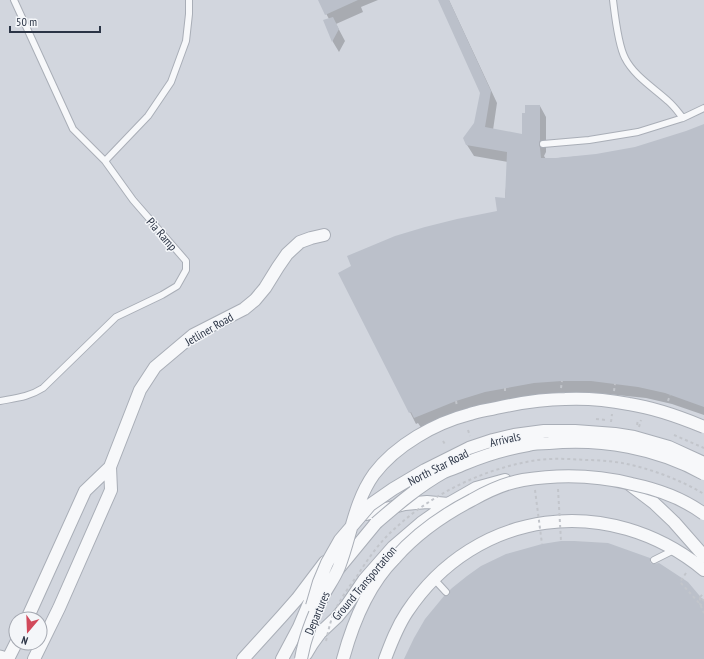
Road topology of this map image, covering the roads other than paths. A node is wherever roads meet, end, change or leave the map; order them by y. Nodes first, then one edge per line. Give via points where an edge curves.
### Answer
1 (14, 0) edge
2 (189, 0) edge
3 (613, 0) edge
4 (704, 108) edge
5 (683, 118) junction
6 (543, 144) dead end
7 (105, 161) junction
8 (324, 235) dead end
9 (0, 401) edge
10 (704, 427) edge
11 (704, 464) edge
12 (110, 466) junction
13 (704, 474) edge
14 (617, 477) junction
15 (448, 504) junction
16 (704, 510) edge
17 (366, 514) junction
18 (704, 514) edge
19 (338, 544) junction
20 (674, 550) junction
21 (699, 559) edge
22 (654, 560) dead end
23 (338, 569) junction
24 (704, 570) edge
25 (434, 579) junction
26 (318, 582) junction
27 (446, 592) dead end
28 (31, 611) edge
29 (344, 657) edge
30 (0, 658) edge
31 (302, 658) edge
32 (3, 659) edge
33 (34, 659) edge
34 (243, 659) edge
35 (282, 659) edge
36 (385, 659) edge

1 - 7 lane, Pia Ramp via 72,129
2 - 7 lane via 186,42 171,82 148,116
3 - 5 lane via 624,57 638,75
4 - 5 lane
5 - 6 lane via 638,132
7 - 9 lane, Pia Ramp via 133,200 186,261 186,270 177,286 162,296 116,317 43,388 34,394
8 - 12 street, Jetliner Road via 300,242 287,254 255,300 244,309 193,335 155,367 140,390
10 - 23 street, bridge via 665,412 630,404 574,399 542,400 511,405 445,422 404,445 375,473 367,484 355,512
11 - 17 street, North Star Road via 665,449 613,436 570,432 532,434 503,440 456,456 403,485
11 - 26 street, Arrivals, bridge via 669,447 615,434 550,431 493,440 469,448 425,470 370,504 340,540
12 - 28 street, Jetliner Road via 85,491
12 - 33 street, Jetliner Road via 111,490
13 - 23 street, bridge via 657,454 594,442 536,444 503,450 445,472 414,491 376,523
14 - 15 street, Ground Transportation via 546,473 509,478 476,488
14 - 16 street, Ground Transportation via 648,484 678,495
14 - 21 street, Ground Transportation via 638,490 674,522
15 - 17 street via 405,504
15 - 31 street, Ground Transportation via 393,547
17 - 19 street, North Star Road
18 - 29 street, bridge via 654,490 614,479 563,476 522,480 487,492 431,525 388,565 360,610
19 - 31 street
19 - 34 street, North Star Road via 292,604
20 - 21 street
20 - 22 lane
20 - 25 street via 644,535 620,527 556,521 506,532 478,545 457,558
21 - 24 street
23 - 31 street, Departures, bridge via 312,619
25 - 27 lane
25 - 36 street via 406,613
26 - 31 street, Arrivals, bridge via 301,643
26 - 35 street, bridge
30 - 32 street

